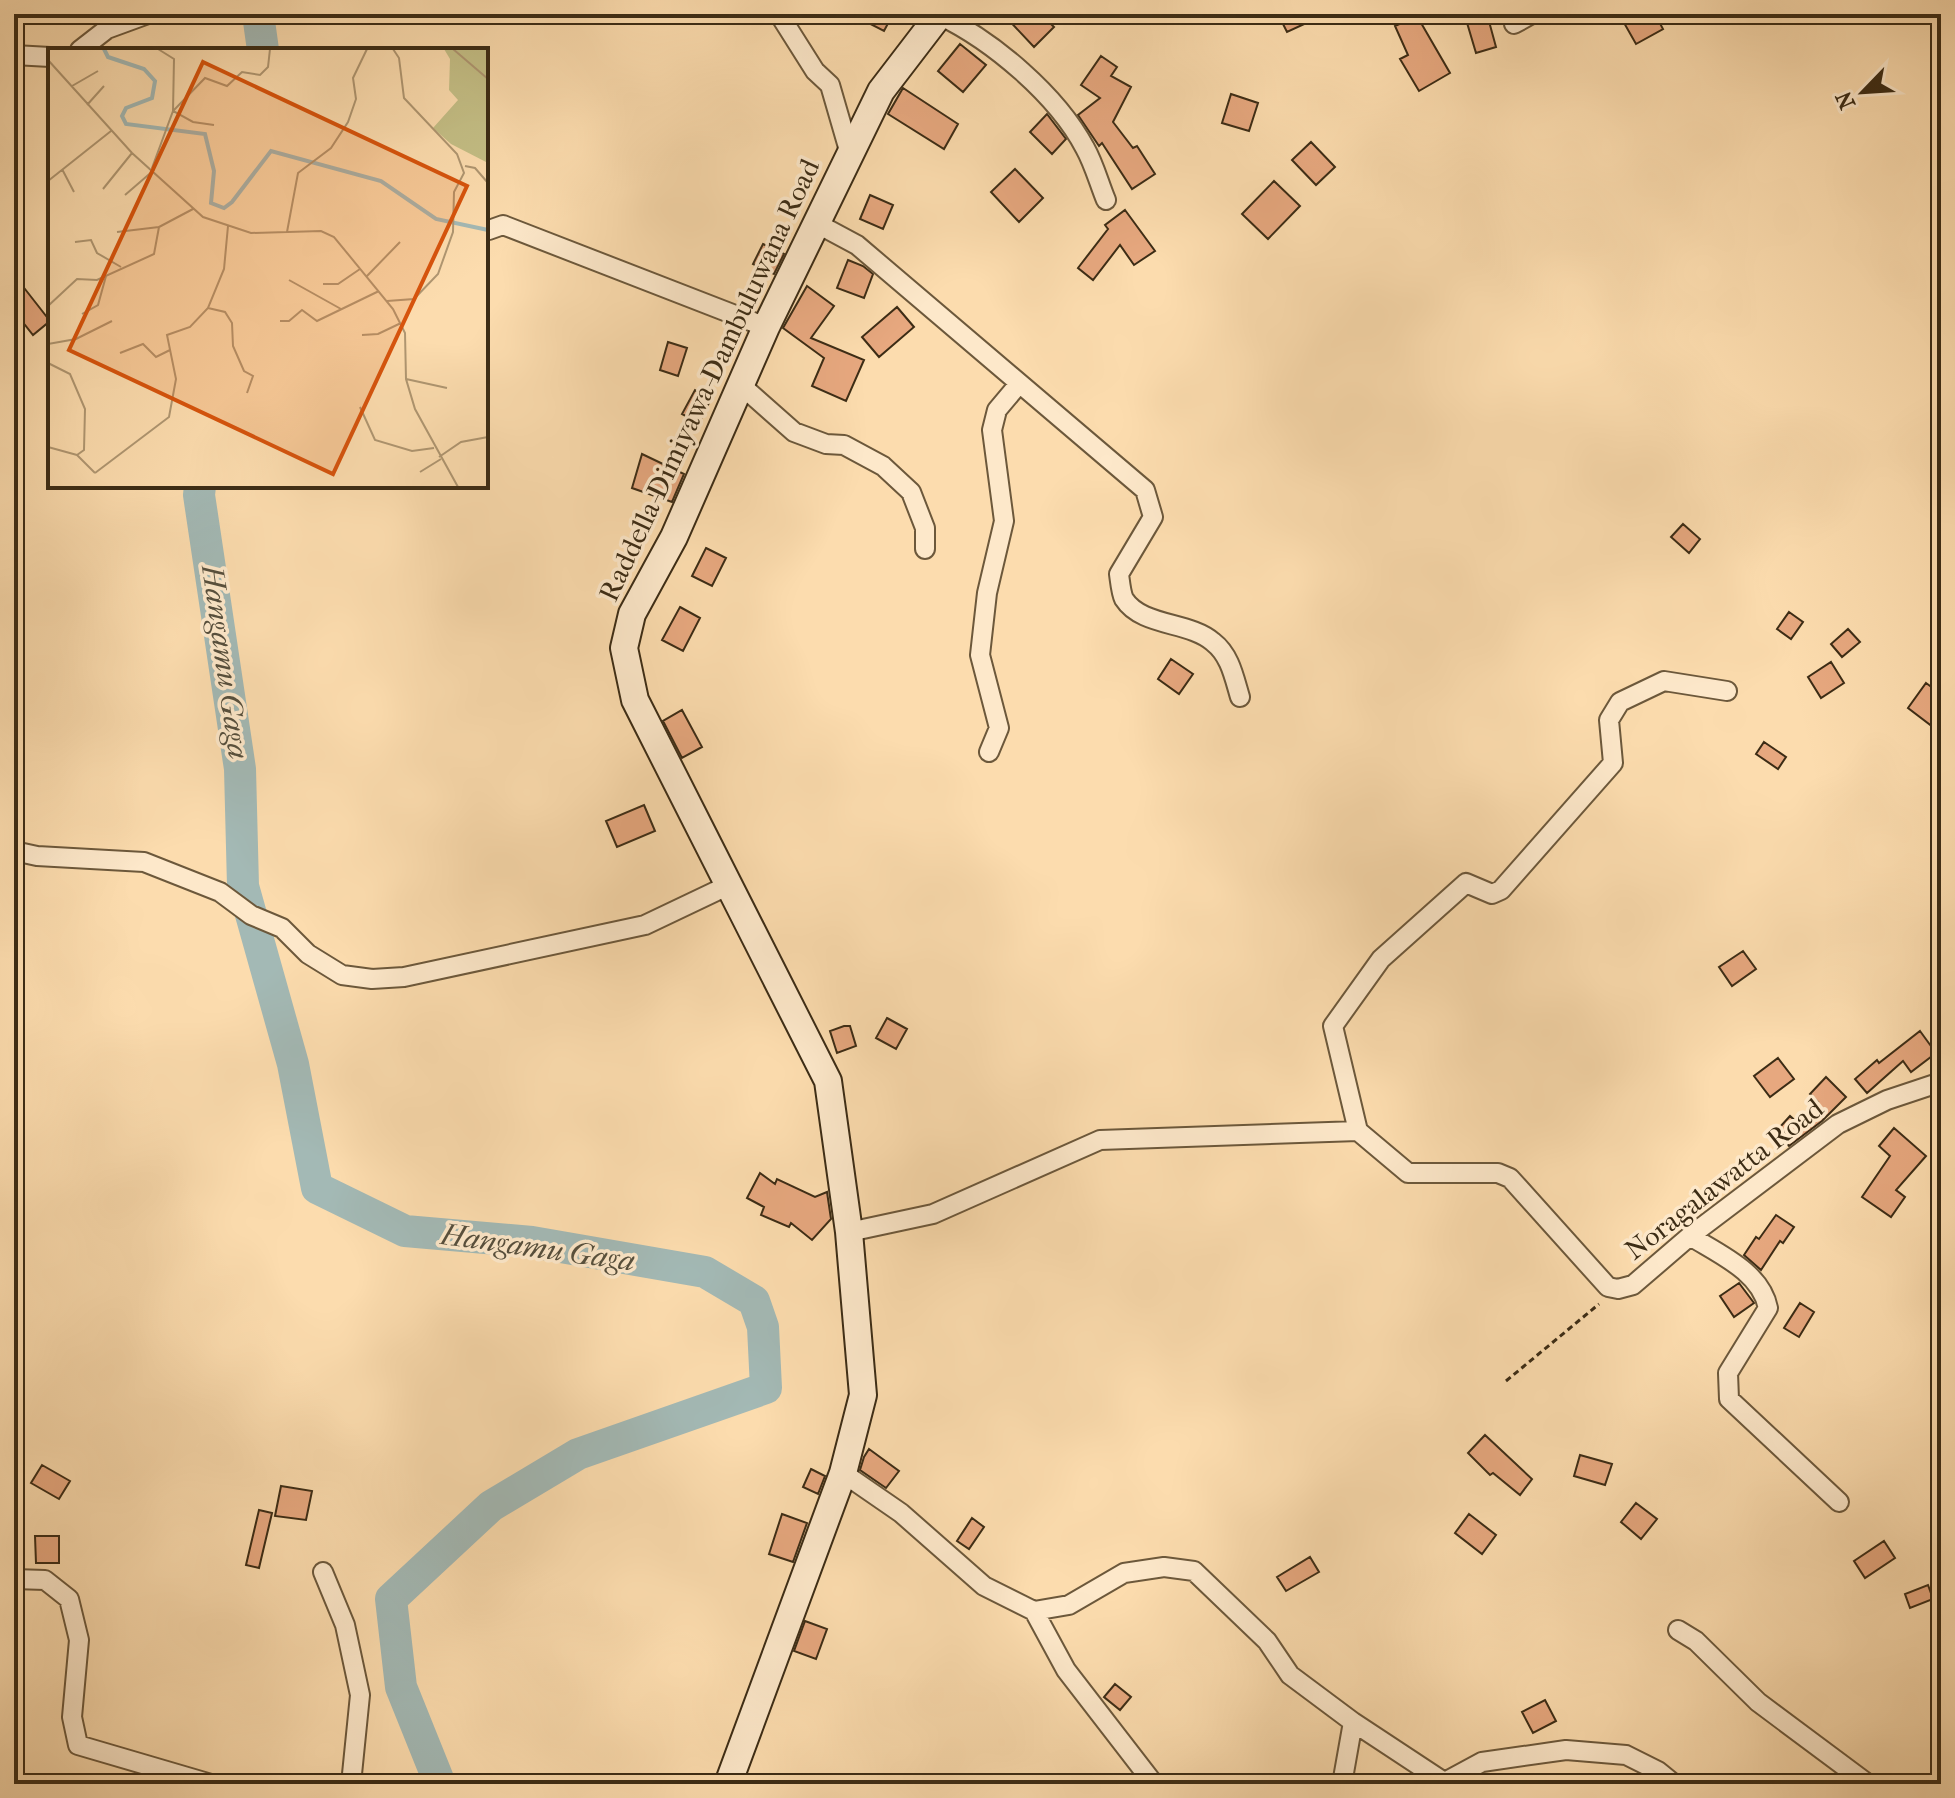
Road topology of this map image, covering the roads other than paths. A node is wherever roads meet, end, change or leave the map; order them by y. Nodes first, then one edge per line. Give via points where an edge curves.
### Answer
1 (148, 14) edge
2 (779, 14) edge
3 (940, 14) edge
4 (1532, 14) edge
5 (1514, 24) dead end
6 (83, 48) edge
7 (14, 55) edge
8 (48, 57) edge
9 (850, 154) junction
10 (1106, 200) dead end
11 (816, 223) junction
12 (489, 230) dead end
13 (766, 327) junction
14 (1018, 385) junction
15 (742, 386) junction
16 (925, 549) dead end
17 (1727, 691) dead end
18 (1240, 697) dead end
19 (989, 752) dead end
20 (14, 851) edge
21 (729, 885) junction
22 (1941, 1082) edge
23 (1358, 1131) junction
24 (849, 1232) junction
25 (1690, 1236) junction
26 (843, 1473) junction
27 (1839, 1502) dead end
28 (323, 1572) dead end
29 (14, 1579) edge
30 (1034, 1611) junction
31 (1678, 1630) dead end
32 (1353, 1722) junction
33 (1446, 1783) edge
34 (211, 1784) edge
35 (351, 1784) edge
36 (728, 1784) edge
37 (1154, 1784) edge
38 (1342, 1784) edge
39 (1674, 1784) edge
40 (1868, 1784) edge

1 - 6 street via 107,29
2 - 9 street via 815,71 830,85
3 - 9 street, Raddella-Dimiyawa-Dambuluwana Road via 881,91
3 - 10 street via 1031,80 1062,114 1085,148
4 - 5 street
7 - 8 street
9 - 11 street, Raddella-Dimiyawa-Dambuluwana Road
11 - 13 street, Raddella-Dimiyawa-Dambuluwana Road
11 - 14 street via 857,245
12 - 13 street via 503,225
13 - 15 street, Raddella-Dimiyawa-Dambuluwana Road
14 - 18 street via 1145,490 1153,517 1119,574 1124,598 1142,614 1215,643 1229,662
14 - 19 street via 997,410 992,430 1004,521 987,593 980,655 999,728
15 - 16 street via 794,432 844,445 883,466 911,492 925,528
15 - 21 street, Raddella-Dimiyawa-Dambuluwana Road via 674,537 632,614 624,648 635,700
17 - 23 street via 1664,681 1620,702 1609,720 1613,763 1501,890 1492,894 1466,883 1381,959 1333,1026
20 - 21 street via 144,862 220,892 251,915 282,928 308,954 342,975 372,979 404,977 645,925
21 - 24 street, Raddella-Dimiyawa-Dambuluwana Road via 828,1081
22 - 25 street, Noragalawatta Road via 1838,1124
23 - 24 street via 1100,1140 933,1214
23 - 25 street, Noragalawatta Road via 1408,1173 1498,1173 1510,1178 1608,1287 1633,1285
24 - 26 street, Raddella-Dimiyawa-Dambuluwana Road via 863,1395
25 - 27 street via 1741,1267 1766,1295 1768,1308 1728,1373 1729,1399
26 - 30 street via 901,1513 984,1586
26 - 36 street, Raddella-Dimiyawa-Dambuluwana Road
28 - 35 street via 345,1625 360,1695
29 - 34 street via 45,1580 69,1599 79,1640 72,1717 78,1745
30 - 32 street via 1069,1605 1124,1573 1164,1567 1194,1571 1267,1641 1290,1675
30 - 37 street via 1066,1670
31 - 40 street via 1758,1702
32 - 33 street
32 - 38 street
33 - 39 street via 1482,1762 1566,1750 1626,1755

